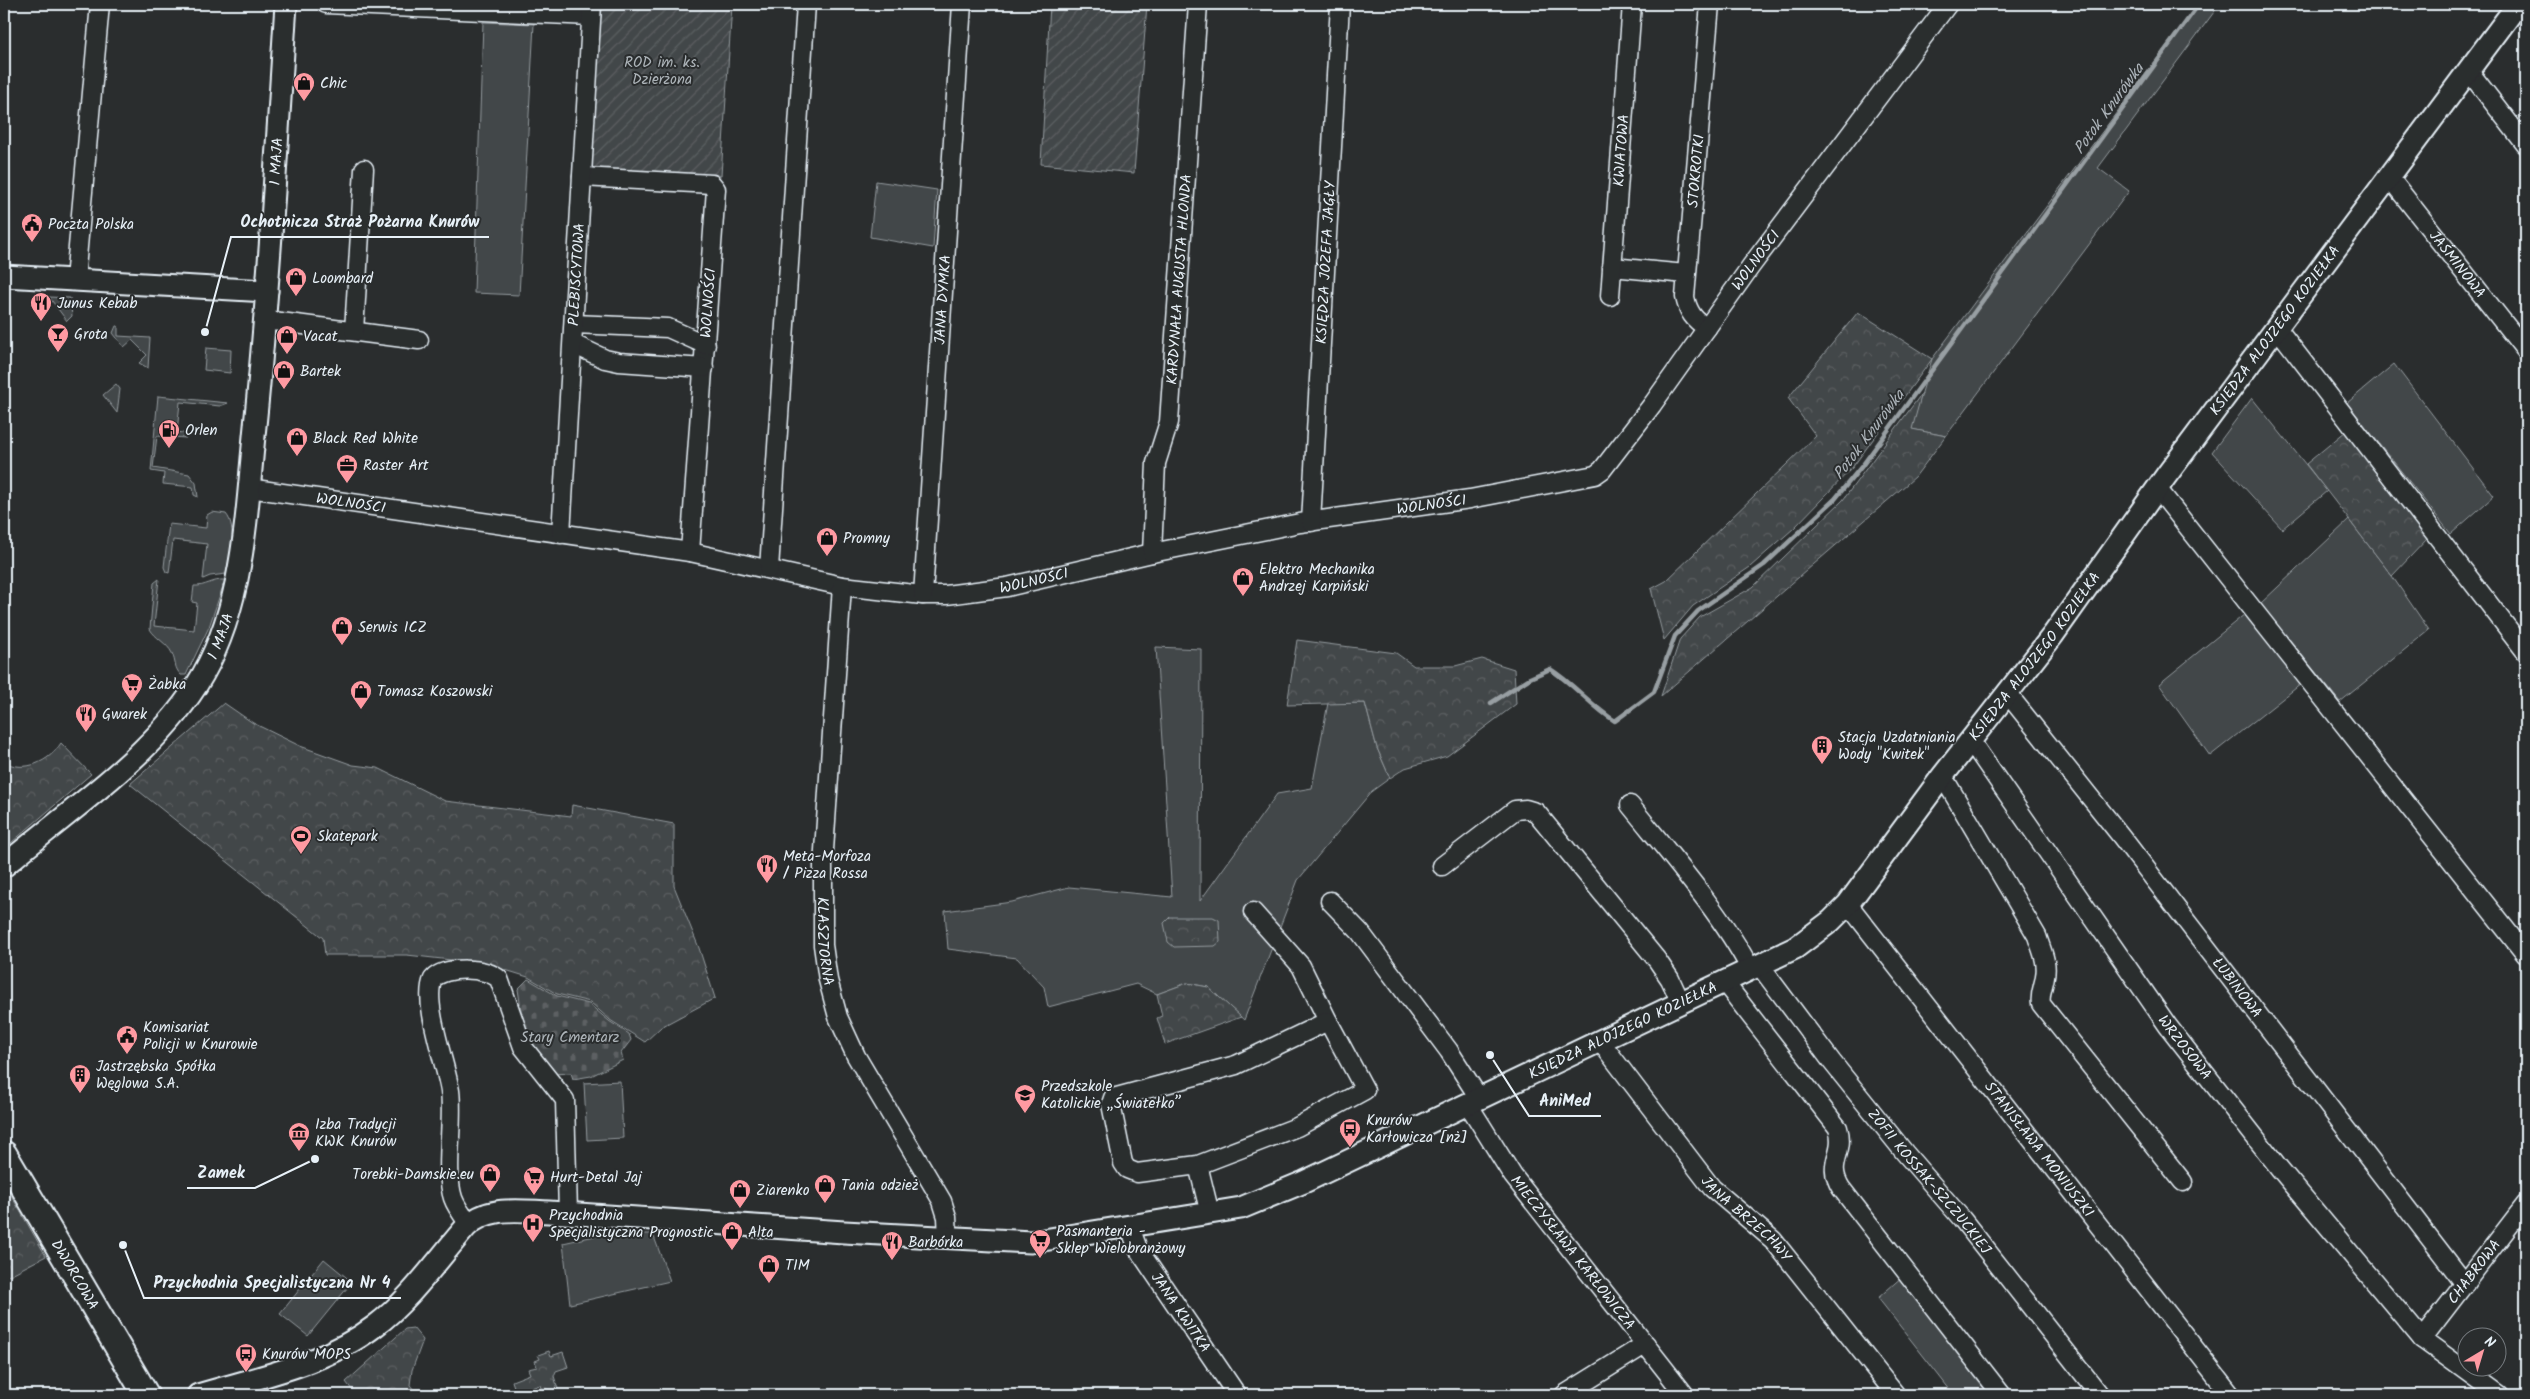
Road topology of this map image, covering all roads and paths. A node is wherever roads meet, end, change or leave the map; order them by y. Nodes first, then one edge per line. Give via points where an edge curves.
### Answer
1 (100, 4) edge
2 (286, 4) edge
3 (326, 4) edge
4 (806, 4) edge
5 (962, 4) edge
6 (1198, 4) edge
7 (1340, 4) edge
8 (1632, 4) edge
9 (1710, 4) edge
10 (1948, 4) edge
11 (2518, 4) edge
12 (591, 10) edge
13 (2468, 70) junction
14 (2526, 145) edge
15 (364, 169) dead end
16 (2389, 176) junction
17 (582, 177) junction
18 (1612, 267) junction
19 (1686, 274) junction
20 (4, 276) edge
21 (76, 280) junction
22 (267, 292) junction
23 (1610, 296) dead end
24 (265, 320) junction
25 (574, 324) junction
26 (1707, 328) junction
27 (2277, 328) junction
28 (354, 331) junction
29 (419, 340) dead end
30 (572, 344) junction
31 (706, 345) junction
32 (2526, 351) edge
33 (704, 368) junction
34 (248, 488) junction
35 (2157, 488) junction
36 (1311, 522) junction
37 (561, 534) junction
38 (690, 552) junction
39 (1152, 552) junction
40 (769, 569) junction
41 (842, 586) junction
42 (923, 595) junction
43 (2526, 652) edge
44 (2007, 693) junction
45 (1970, 740) junction
46 (1940, 778) junction
47 (1630, 806) dead end
48 (4, 866) edge
49 (1442, 866) dead end
50 (1330, 901) dead end
51 (1848, 904) junction
52 (1253, 912) dead end
53 (2526, 955) edge
54 (1756, 968) junction
55 (1725, 983) junction
56 (1681, 1004) junction
57 (1328, 1021) junction
58 (1600, 1041) junction
59 (1474, 1101) junction
60 (4, 1154) edge
61 (1198, 1165) junction
62 (2183, 1182) dead end
63 (2526, 1204) edge
64 (568, 1213) junction
65 (1210, 1214) junction
66 (469, 1224) junction
67 (1130, 1227) junction
68 (948, 1238) junction
69 (2465, 1284) junction
70 (2422, 1339) junction
71 (1646, 1344) junction
72 (146, 1395) edge
73 (198, 1395) edge
74 (1237, 1395) edge
75 (1564, 1395) edge
76 (1686, 1395) edge
77 (1896, 1395) edge
78 (2002, 1395) edge
79 (2100, 1395) edge
80 (2231, 1395) edge
81 (2499, 1395) edge

1 - 21 street
2 - 22 street, 1 MAJA
3 - 12 street, PLEBISCYTOWA
4 - 40 street
5 - 42 street, JANA DYMKA
6 - 39 street, KARDYNAŁA AUGUSTA HLONDA via 1169,422 1156,463
7 - 36 street, KSIĘDZA JÓZEFA JAGŁY
8 - 18 street, KWIATOWA
9 - 19 street, STOKROTKI
10 - 26 street, WOLNOŚCI
11 - 13 street, KSIĘDZA ALOJZEGO KOZIEŁKA
12 - 17 street, PLEBISCYTOWA
13 - 14 street
13 - 16 street, KSIĘDZA ALOJZEGO KOZIEŁKA
15 - 28 street
16 - 27 street, KSIĘDZA ALOJZEGO KOZIEŁKA
16 - 32 street, JAŚMINOWA
17 - 25 street, PLEBISCYTOWA
17 - 31 street, WOLNOŚCI via 712,184 716,189
18 - 19 street
18 - 23 street, KWIATOWA
19 - 26 street, STOKROTKI via 1687,308
20 - 21 street
21 - 22 street
22 - 24 street, 1 MAJA
24 - 28 street
24 - 34 street, 1 MAJA
25 - 30 street, PLEBISCYTOWA
25 - 31 street via 668,328
26 - 36 street, WOLNOŚCI via 1602,470 1595,474 1470,499
27 - 35 street, KSIĘDZA ALOJZEGO KOZIEŁKA
27 - 43 street
28 - 29 street
30 - 33 street via 619,362
30 - 37 street, PLEBISCYTOWA
31 - 33 street, WOLNOŚCI
33 - 38 street, WOLNOŚCI
34 - 37 street, WOLNOŚCI
34 - 48 street, 1 MAJA via 234,595 217,648 197,685 170,721 145,746
35 - 44 street, KSIĘDZA ALOJZEGO KOZIEŁKA via 2053,635
35 - 53 street
36 - 39 street, WOLNOŚCI
37 - 38 street, WOLNOŚCI
38 - 40 street, WOLNOŚCI
39 - 42 street, WOLNOŚCI via 1007,586 964,594
40 - 41 street, WOLNOŚCI
41 - 42 street, WOLNOŚCI
41 - 68 street, KLASZTORNA via 823,864 823,945 828,980 838,1017 856,1056 942,1201
44 - 45 street, KSIĘDZA ALOJZEGO KOZIEŁKA
44 - 69 street, ŁUBINOWA via 2121,836
45 - 46 street, KSIĘDZA ALOJZEGO KOZIEŁKA
45 - 70 street, WRZOSOWA via 2168,1026 2280,1169
46 - 51 street, KSIĘDZA ALOJZEGO KOZIEŁKA
46 - 62 street via 1948,785 2037,936 2045,958 2046,974 2041,1004
47 - 54 street, ZOFII KOSSAK-SZCZUCKIEJ
49 - 56 street via 1515,810 1536,812 1651,953 1670,979
50 - 59 street, MIECZYSŁAWA KARŁOWICZA via 1360,932 1449,1051
51 - 54 street, KSIĘDZA ALOJZEGO KOZIEŁKA via 1795,948
51 - 80 street, STANISŁAWA MONIUSZKI
52 - 57 street via 1301,966
54 - 55 street, KSIĘDZA ALOJZEGO KOZIEŁKA
54 - 79 street, ZOFII KOSSAK-SZCZUCKIEJ via 1962,1219
55 - 56 street, KSIĘDZA ALOJZEGO KOZIEŁKA
55 - 78 street via 1838,1128 1841,1139 1834,1177 1841,1188
56 - 58 street, KSIĘDZA ALOJZEGO KOZIEŁKA
57 - 61 street via 1365,1090 1297,1127
57 - 61 street via 1236,1065 1113,1098 1111,1104 1127,1169 1136,1173
58 - 59 street, KSIĘDZA ALOJZEGO KOZIEŁKA
58 - 77 street, JANA BRZECHWY via 1712,1188 1773,1240
59 - 65 street, KSIĘDZA ALOJZEGO KOZIEŁKA via 1304,1182 1241,1208
59 - 71 street, MIECZYSŁAWA KARŁOWICZA via 1513,1176
60 - 72 main road, DWORCOWA
61 - 65 street
63 - 69 street, CHABROWA
64 - 66 street, KSIĘDZA ALOJZEGO KOZIEŁKA via 507,1210 482,1215
64 - 66 street via 564,1100 523,1047 499,979 485,972 446,970 433,979 430,993 450,1094 452,1192 458,1209
64 - 68 street, KSIĘDZA ALOJZEGO KOZIEŁKA
65 - 67 street, KSIĘDZA ALOJZEGO KOZIEŁKA
66 - 73 street, KSIĘDZA ALOJZEGO KOZIEŁKA via 395,1308 355,1340 317,1359
67 - 68 street, KSIĘDZA ALOJZEGO KOZIEŁKA via 1031,1242
67 - 74 street, JANA KWITKA via 1138,1249
69 - 70 street, CHABROWA
70 - 81 street, WRZOSOWA
71 - 75 street
71 - 76 street, MIECZYSŁAWA KARŁOWICZA

